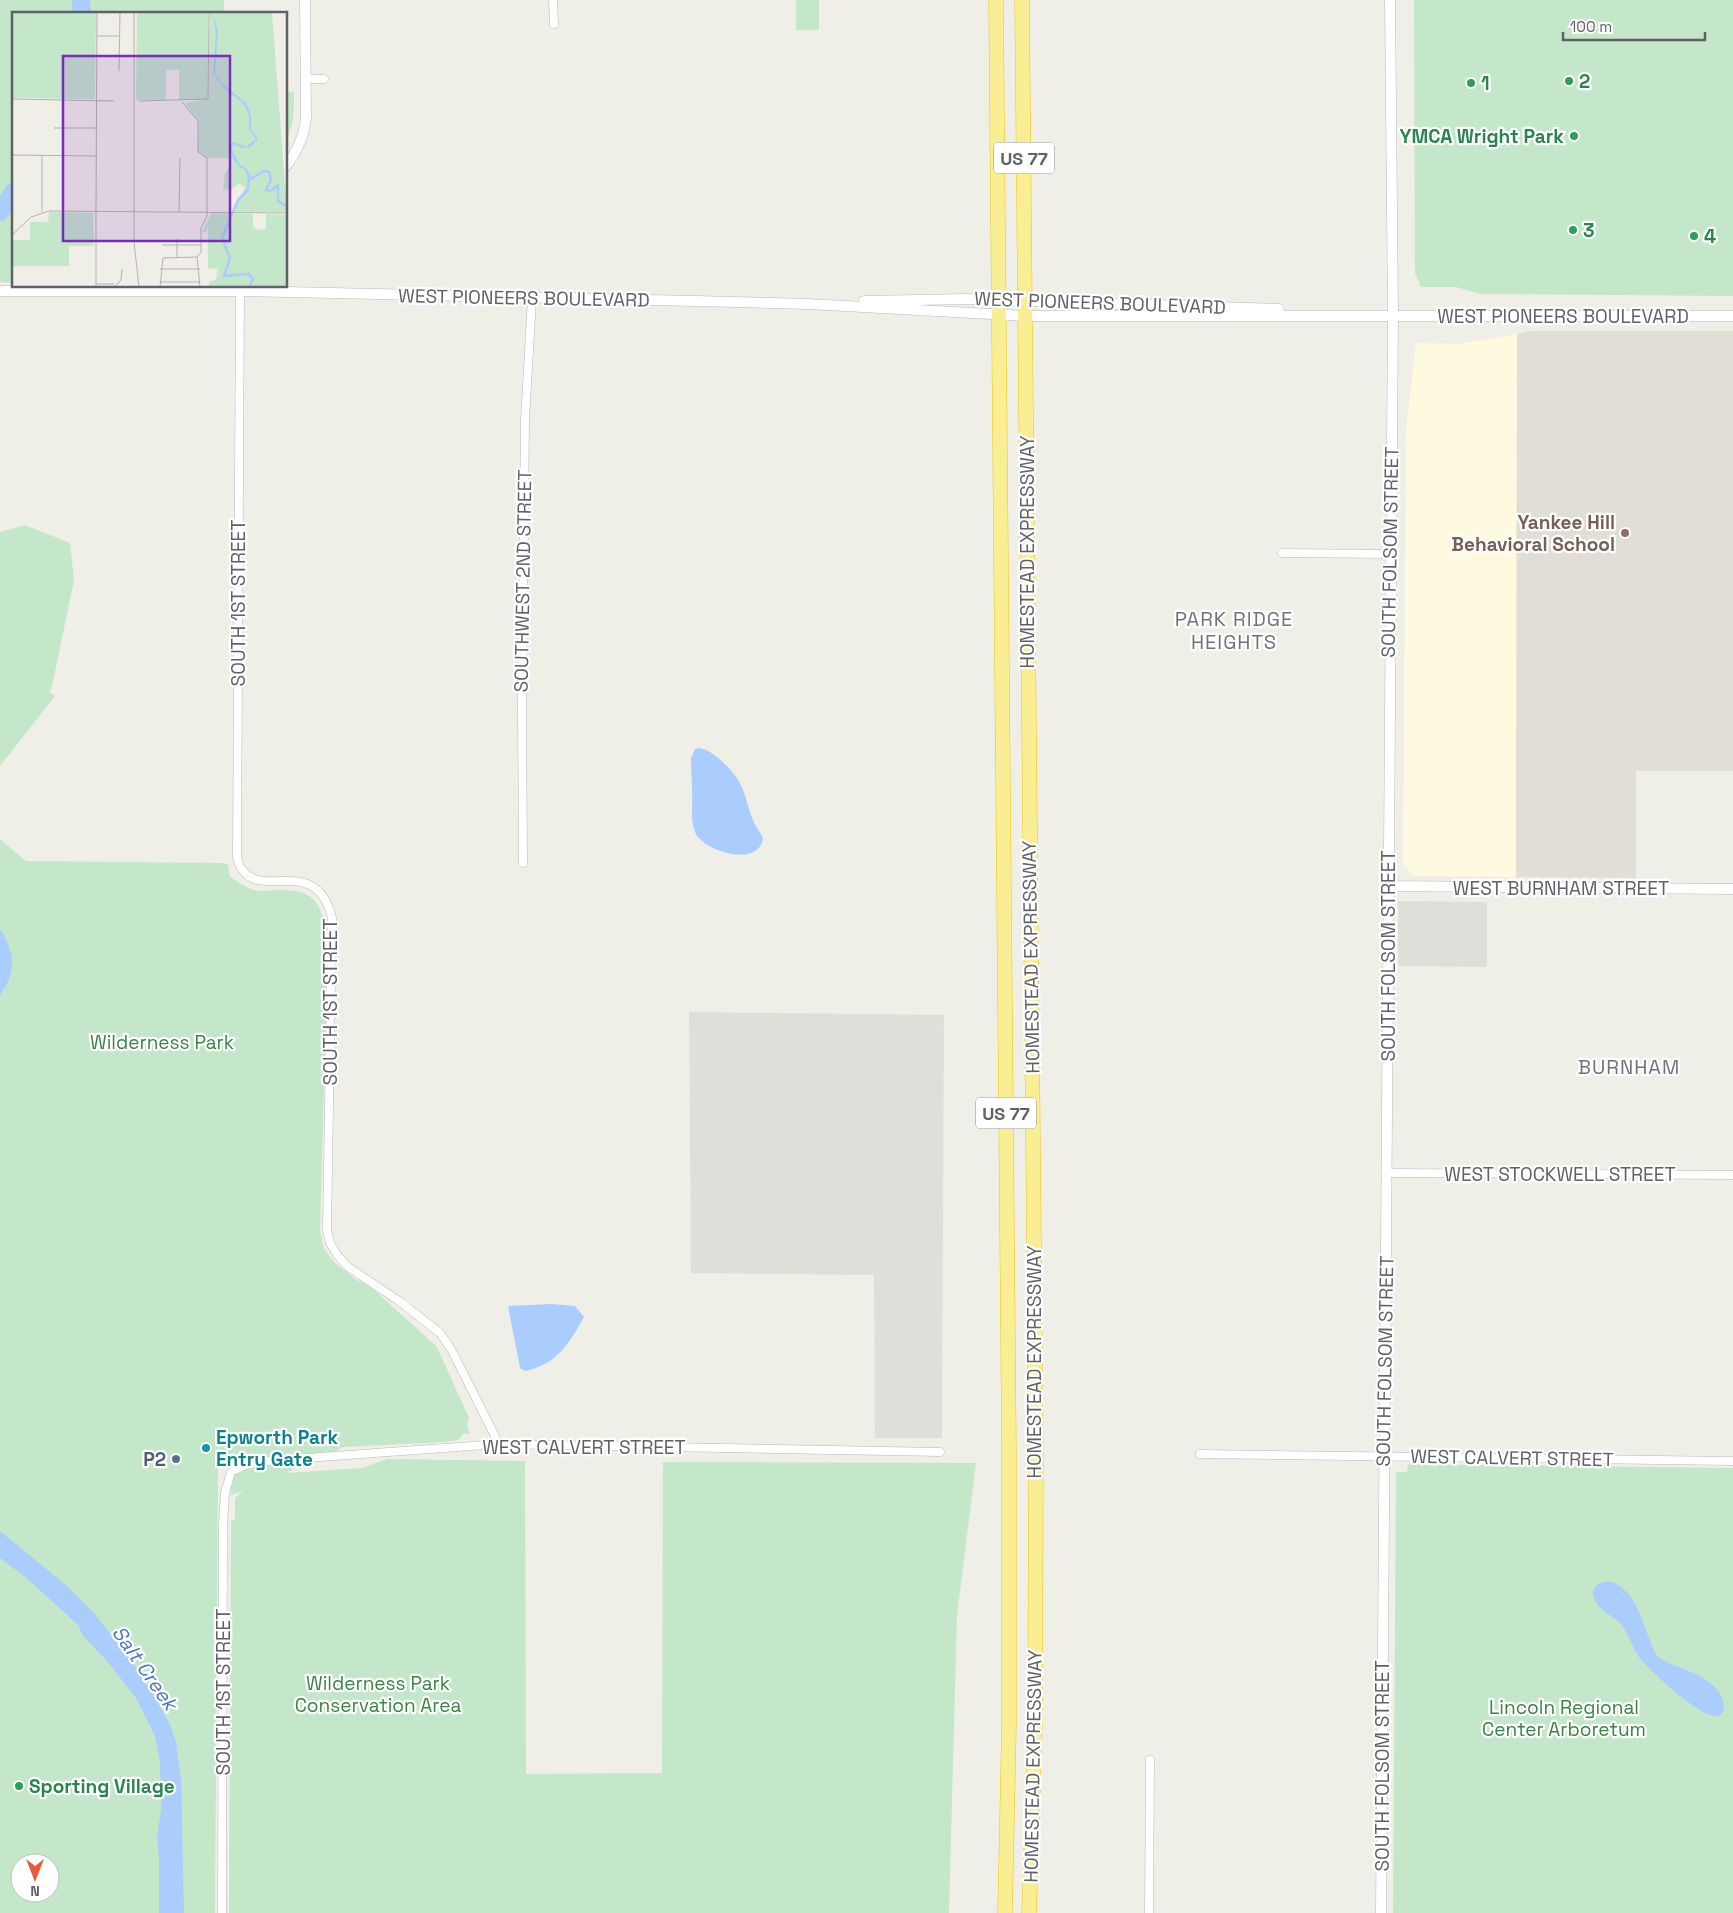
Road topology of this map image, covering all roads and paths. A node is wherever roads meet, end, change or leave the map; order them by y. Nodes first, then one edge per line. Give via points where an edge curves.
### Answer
1 (305, 0) edge
2 (553, 0) edge
3 (996, 0) edge
4 (1022, 0) edge
5 (1390, 0) edge
6 (554, 24) dead end
7 (306, 79) junction
8 (324, 79) dead end
9 (288, 163) edge
10 (240, 289) edge
11 (0, 292) edge
12 (532, 298) junction
13 (998, 299) junction
14 (1025, 301) junction
15 (808, 304) junction
16 (998, 314) junction
17 (1393, 315) junction
18 (1025, 316) junction
19 (1733, 316) edge
20 (1282, 554) dead end
21 (1390, 554) junction
22 (524, 864) dead end
23 (1388, 886) junction
24 (1733, 889) edge
25 (1387, 1173) junction
26 (1733, 1176) edge
27 (499, 1444) junction
28 (940, 1452) dead end
29 (1200, 1454) dead end
30 (1384, 1456) junction
31 (1733, 1461) edge
32 (231, 1472) joint
33 (1150, 1760) dead end
34 (222, 1913) edge
35 (1004, 1913) edge
36 (1029, 1913) edge
37 (1149, 1913) edge
38 (1381, 1913) edge

1 - 7 main road
2 - 6 street
3 - 13 highway, HOMESTEAD EXPRESSWAY / US 77
4 - 14 highway, HOMESTEAD EXPRESSWAY / US 77
5 - 17 main road, SOUTH FOLSOM STREET
7 - 8 street
7 - 9 main road via 304,133
10 - 11 main road, WEST PIONEERS BOULEVARD
10 - 12 main road, WEST PIONEERS BOULEVARD
10 - 27 street, SOUTH 1ST STREET via 237,857 241,868 256,879 290,880 310,885 325,899 332,918 327,1230 330,1242 348,1267 400,1301 440,1333
12 - 15 main road, WEST PIONEERS BOULEVARD
12 - 22 street, SOUTHWEST 2ND STREET via 525,427
13 - 14 main road, WEST PIONEERS BOULEVARD
13 - 15 main road, WEST PIONEERS BOULEVARD
13 - 16 highway, HOMESTEAD EXPRESSWAY / US 77
14 - 17 main road, WEST PIONEERS BOULEVARD
14 - 18 highway, HOMESTEAD EXPRESSWAY / US 77
15 - 16 main road, WEST PIONEERS BOULEVARD
16 - 18 main road, WEST PIONEERS BOULEVARD
16 - 35 highway, HOMESTEAD EXPRESSWAY / US 77 via 1009,1442 1009,1715
17 - 18 main road, WEST PIONEERS BOULEVARD
17 - 19 main road, WEST PIONEERS BOULEVARD
17 - 21 main road, SOUTH FOLSOM STREET
18 - 36 highway, HOMESTEAD EXPRESSWAY / US 77 via 1036,1452 1035,1726
20 - 21 street
21 - 23 main road, SOUTH FOLSOM STREET
23 - 24 main road, WEST BURNHAM STREET
23 - 25 main road, SOUTH FOLSOM STREET
25 - 26 street, WEST STOCKWELL STREET
25 - 30 main road, SOUTH FOLSOM STREET
27 - 28 street, WEST CALVERT STREET
27 - 32 street, WEST CALVERT STREET via 264,1461
29 - 30 street, WEST CALVERT STREET
30 - 31 street, WEST CALVERT STREET
30 - 38 main road, SOUTH FOLSOM STREET
32 - 34 street, SOUTH 1ST STREET via 225,1493 223,1523
33 - 37 street

